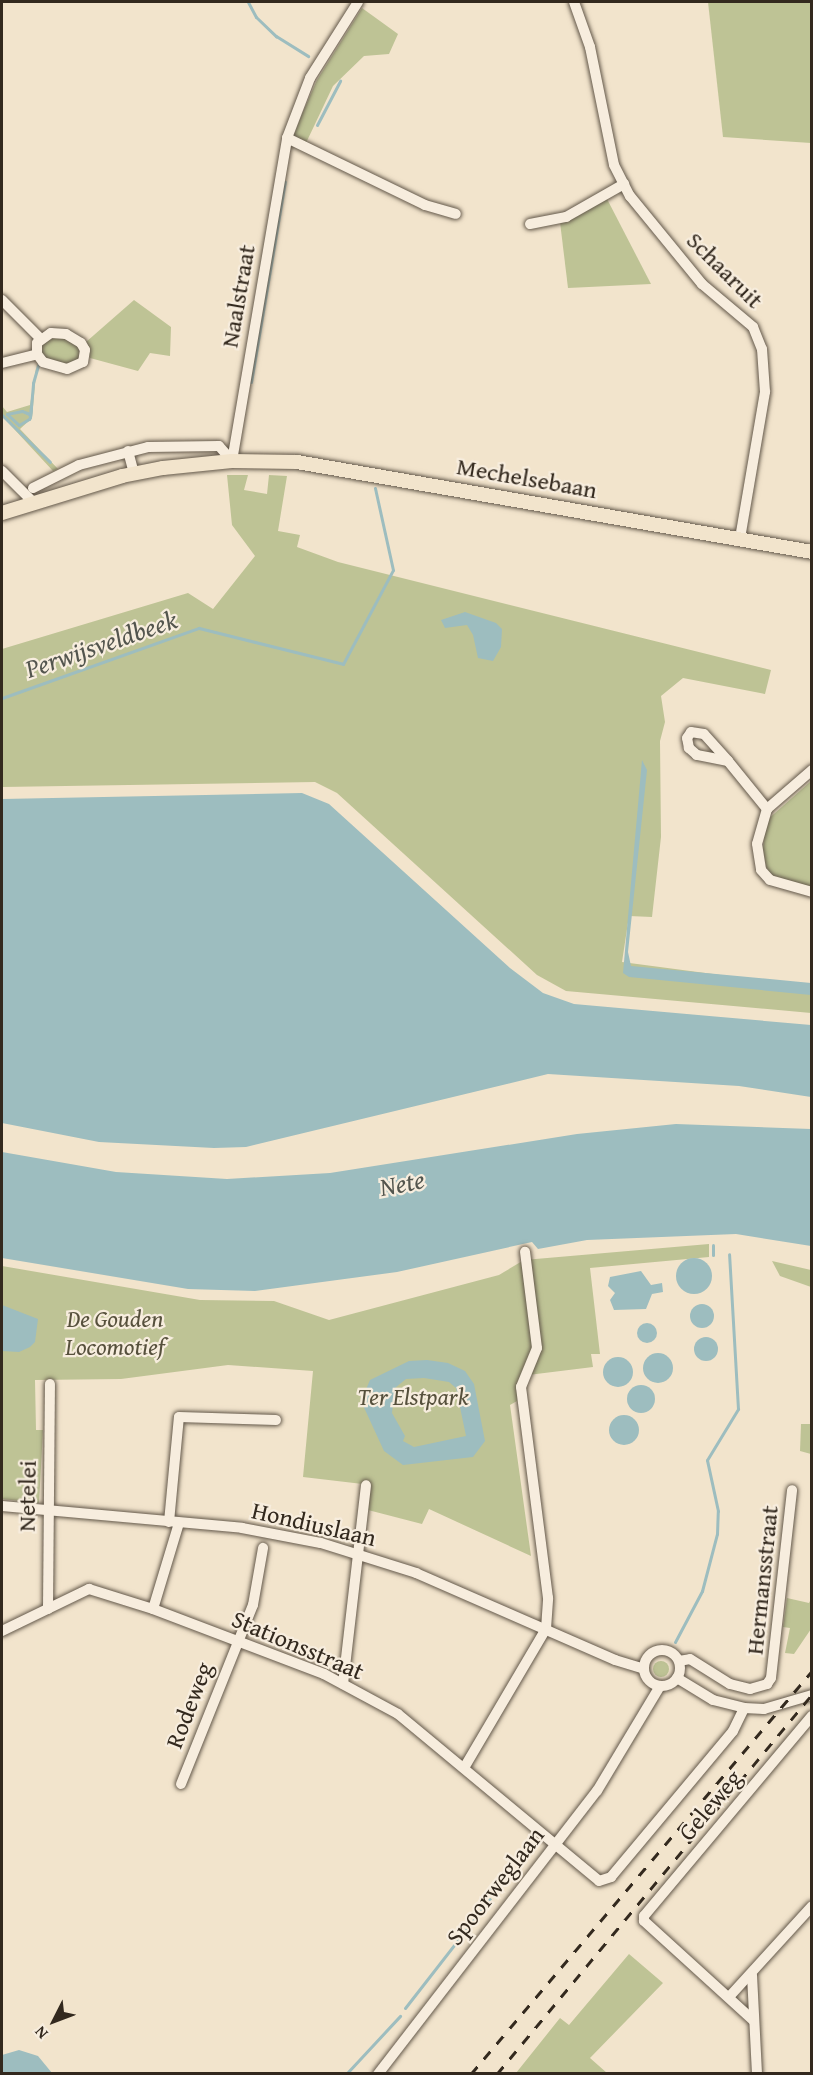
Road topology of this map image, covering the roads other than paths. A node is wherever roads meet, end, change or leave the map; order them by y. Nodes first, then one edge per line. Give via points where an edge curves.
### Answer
1 (356, 2) edge
2 (574, 2) edge
3 (287, 138) junction
4 (624, 184) junction
5 (456, 213) dead end
6 (530, 224) dead end
7 (2, 300) edge
8 (40, 338) junction
9 (37, 354) junction
10 (2, 363) edge
11 (128, 450) junction
12 (232, 460) junction
13 (2, 471) edge
14 (134, 474) junction
15 (33, 488) dead end
16 (34, 503) junction
17 (2, 513) edge
18 (740, 539) junction
19 (812, 552) edge
20 (728, 761) dead end
21 (812, 770) edge
22 (767, 809) junction
23 (812, 892) edge
24 (525, 1252) dead end
25 (50, 1384) dead end
26 (276, 1420) dead end
27 (366, 1485) dead end
28 (792, 1490) dead end
29 (2, 1506) edge
30 (47, 1511) junction
31 (174, 1522) junction
32 (263, 1548) dead end
33 (360, 1554) junction
34 (48, 1609) junction
35 (153, 1609) junction
36 (546, 1629) junction
37 (2, 1631) edge
38 (237, 1642) junction
39 (600, 1653) junction
40 (647, 1658) junction
41 (679, 1661) junction
42 (644, 1669) junction
43 (677, 1678) junction
44 (655, 1683) junction
45 (343, 1684) junction
46 (807, 1696) edge
47 (744, 1708) junction
48 (812, 1716) edge
49 (464, 1768) junction
50 (181, 1784) dead end
51 (555, 1844) junction
52 (812, 1906) edge
53 (752, 1975) junction
54 (729, 1997) junction
55 (754, 2021) junction
56 (378, 2073) edge
57 (758, 2073) edge

1 - 3 street, Naalstraat via 310,78
2 - 4 street, Schaaruit via 590,46 614,165
3 - 5 street via 425,205
3 - 12 street, Naalstraat
4 - 6 street via 566,217
4 - 18 street, Schaaruit via 702,284 753,327 762,349 765,392
7 - 8 street
8 - 9 street
8 - 9 street via 51,333 66,334 81,343 86,355 78,366 67,369 48,365
9 - 10 street
11 - 12 street, Mechelsebaan via 205,444 219,446
11 - 14 street
11 - 15 street, Mechelsebaan via 79,465
12 - 14 main road, Mechelsebaan
12 - 18 main road, Mechelsebaan via 347,468
13 - 16 street
14 - 16 main road, Mechelsebaan
16 - 17 main road, Mechelsebaan
18 - 19 main road, Mechelsebaan
20 - 22 street
21 - 22 street
22 - 23 street via 757,844 761,870 770,880
24 - 36 street via 537,1348 521,1387 548,1598
25 - 30 street, Netelei
26 - 31 street via 179,1418
27 - 33 street
28 - 41 street, Hermansstraat via 771,1678 767,1684 750,1689 730,1684 690,1659
29 - 30 street, Hondiuslaan
30 - 31 street, Hondiuslaan
30 - 34 street, Netelei
31 - 33 street, Hondiuslaan via 266,1532
31 - 35 street
32 - 38 street, Rodeweg via 260,1582
33 - 36 street, Hondiuslaan via 431,1579
33 - 45 street
34 - 35 street, Stationsstraat via 89,1589
34 - 37 street, Stationsstraat
35 - 38 street, Stationsstraat
36 - 39 street, Hondiuslaan
36 - 49 street
38 - 45 street, Stationsstraat
38 - 50 street, Rodeweg
39 - 40 street, Hondiuslaan
39 - 42 street, Hondiuslaan
40 - 41 street, Hondiuslaan via 660,1650 668,1651
40 - 42 street
41 - 43 street
42 - 44 street
43 - 44 street
43 - 47 street via 713,1700
44 - 51 street, Spoorweglaan via 597,1791
45 - 49 street, Stationsstraat via 398,1714
46 - 47 street via 764,1709
47 - 51 street, Stationsstraat via 728,1738 604,1881
48 - 54 street, Geleweg via 644,1916 644,1921
49 - 51 street, Stationsstraat
51 - 56 street, Spoorweglaan
52 - 53 street
53 - 54 street
53 - 55 street
54 - 55 street
55 - 57 street

